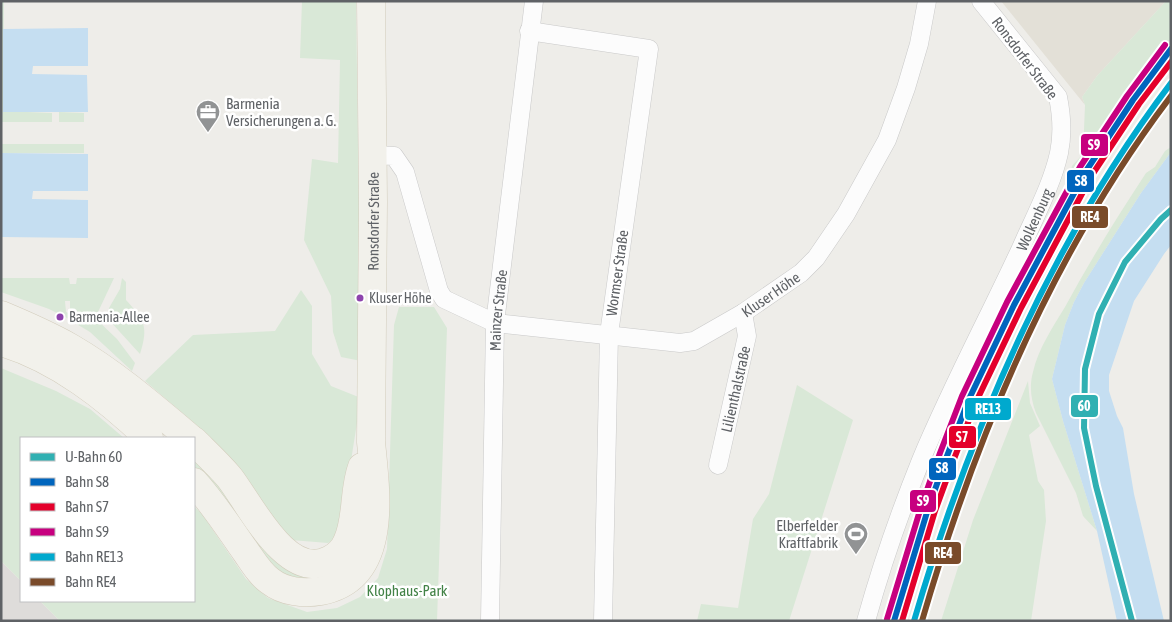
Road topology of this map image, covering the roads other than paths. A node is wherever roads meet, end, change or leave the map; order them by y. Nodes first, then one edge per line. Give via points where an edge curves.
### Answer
1 (371, 1) edge
2 (534, 1) edge
3 (927, 1) edge
4 (981, 1) edge
5 (529, 31) junction
6 (1062, 117) joint
7 (373, 155) junction
8 (1, 314) edge
9 (743, 314) junction
10 (495, 323) junction
11 (609, 334) junction
12 (1, 342) edge
13 (148, 437) edge
14 (189, 437) edge
15 (195, 442) edge
16 (371, 442) junction
17 (718, 465) dead end
18 (195, 483) edge
19 (490, 621) edge
20 (603, 621) edge
21 (866, 621) edge

1 - 7 main road, Ronsdorfer Straße
2 - 5 street, Mainzer Straße
3 - 9 street, Kluser Höhe via 906,88 887,140 846,214 816,258 801,273
4 - 6 street, Ronsdorfer Straße via 1058,97
5 - 10 street, Mainzer Straße
5 - 11 street, Wormser Straße via 649,48
6 - 21 street, Wolkenburg via 1059,155 1044,196 921,461
7 - 10 street, Kluser Höhe via 394,156 405,172 444,299
7 - 16 main road, Ronsdorfer Straße
8 - 14 main road via 42,332 96,364
9 - 11 street, Kluser Höhe via 694,341
9 - 17 street, Lilienthalstraße via 747,336
10 - 11 street, Kluser Höhe
10 - 19 street, Mainzer Straße
11 - 20 street, Wormser Straße
12 - 13 main road via 67,372 109,402
15 - 16 main road, Ronsdorfer Straße via 228,476 287,554 304,564 314,565 331,559 347,544 358,477
16 - 18 main road, Ronsdorfer Straße via 375,479 374,530 370,551 355,573 323,591 298,592 269,581

